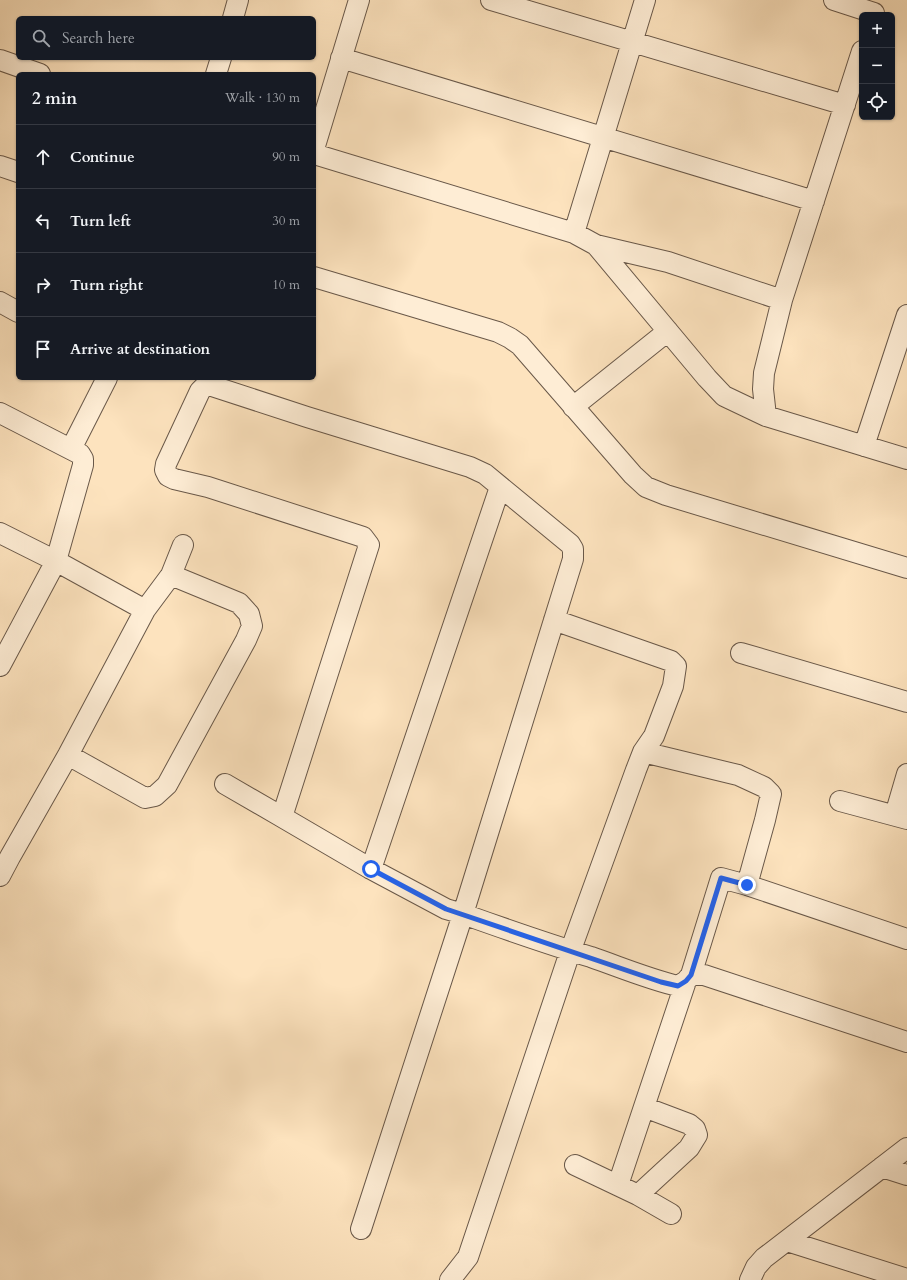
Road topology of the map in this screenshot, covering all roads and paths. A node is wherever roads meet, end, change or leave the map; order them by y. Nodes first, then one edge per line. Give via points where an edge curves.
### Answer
1 (238, 0) edge
2 (359, 0) edge
3 (492, 0) edge
4 (645, 0) edge
5 (834, 0) edge
6 (875, 9) edge
7 (234, 16) edge
8 (632, 42) junction
9 (342, 58) junction
10 (0, 60) edge
11 (220, 60) edge
12 (859, 61) edge
13 (34, 72) edge
14 (217, 72) edge
15 (845, 105) junction
16 (603, 137) junction
17 (316, 142) edge
18 (316, 155) edge
19 (0, 166) edge
20 (16, 171) edge
21 (814, 201) junction
22 (574, 233) junction
23 (596, 245) junction
24 (316, 278) edge
25 (782, 300) junction
26 (0, 302) edge
27 (16, 311) edge
28 (907, 314) edge
29 (668, 331) junction
30 (106, 380) edge
31 (573, 407) junction
32 (0, 413) edge
33 (766, 416) junction
34 (864, 446) junction
35 (71, 450) junction
36 (907, 460) edge
37 (500, 487) junction
38 (0, 533) edge
39 (183, 545) dead end
40 (56, 561) junction
41 (907, 568) edge
42 (171, 575) junction
43 (146, 610) junction
44 (554, 620) junction
45 (741, 653) dead end
46 (0, 666) edge
47 (907, 702) edge
48 (643, 752) junction
49 (68, 755) junction
50 (907, 774) edge
51 (225, 784) dead end
52 (840, 801) dead end
53 (282, 817) junction
54 (901, 817) edge
55 (371, 869) junction
56 (0, 876) edge
57 (747, 885) junction
58 (463, 914) junction
59 (907, 939) edge
60 (570, 952) junction
61 (688, 978) junction
62 (907, 1042) edge
63 (644, 1107) junction
64 (907, 1148) edge
65 (575, 1165) dead end
66 (882, 1167) junction
67 (907, 1175) edge
68 (618, 1185) junction
69 (638, 1195) junction
70 (671, 1214) dead end
71 (361, 1229) dead end
72 (787, 1241) junction
73 (907, 1279) edge
74 (450, 1280) edge
75 (750, 1280) edge

1 - 7 street
2 - 9 street
3 - 8 street
4 - 8 street
5 - 6 street
8 - 15 street
8 - 16 street
9 - 16 street
9 - 17 street
10 - 13 street
11 - 14 street
12 - 15 street
15 - 21 street
16 - 21 street
16 - 22 street
18 - 22 street
19 - 20 street
21 - 25 street
22 - 23 street
23 - 25 street via 668,262
23 - 29 street
24 - 31 street via 498,332 510,338 520,345
25 - 33 street via 764,373
26 - 27 street
28 - 34 street
29 - 31 street
29 - 33 street via 724,396
30 - 35 street
31 - 41 street via 646,487
32 - 35 street
33 - 34 street
34 - 36 street
35 - 40 street via 80,454 83,465
37 - 44 street via 573,549 573,559
37 - 53 street via 485,474 470,467 209,385 200,391 166,464 168,476 363,537 369,545
37 - 55 street
38 - 40 street
39 - 42 street
40 - 43 street
40 - 46 street
42 - 43 street
42 - 49 street via 239,603 249,614 252,626 167,784 155,796 146,798
43 - 49 street
44 - 48 street via 671,661 676,666 673,686 654,736
44 - 58 street
45 - 47 street
48 - 57 street via 738,775 764,787 771,794
48 - 60 street
49 - 56 street
50 - 54 street
51 - 53 street
52 - 54 street
53 - 55 street
55 - 58 street via 446,909
57 - 59 street
57 - 61 street via 721,878
58 - 60 street
58 - 71 street
60 - 61 street via 678,986
60 - 74 street via 468,1257
61 - 62 street via 704,975
61 - 63 street
63 - 68 street
63 - 69 street via 690,1124 697,1135 689,1148
64 - 66 street
65 - 68 street
66 - 67 street
66 - 72 street
68 - 69 street
69 - 70 street
72 - 73 street
72 - 75 street via 764,1258

